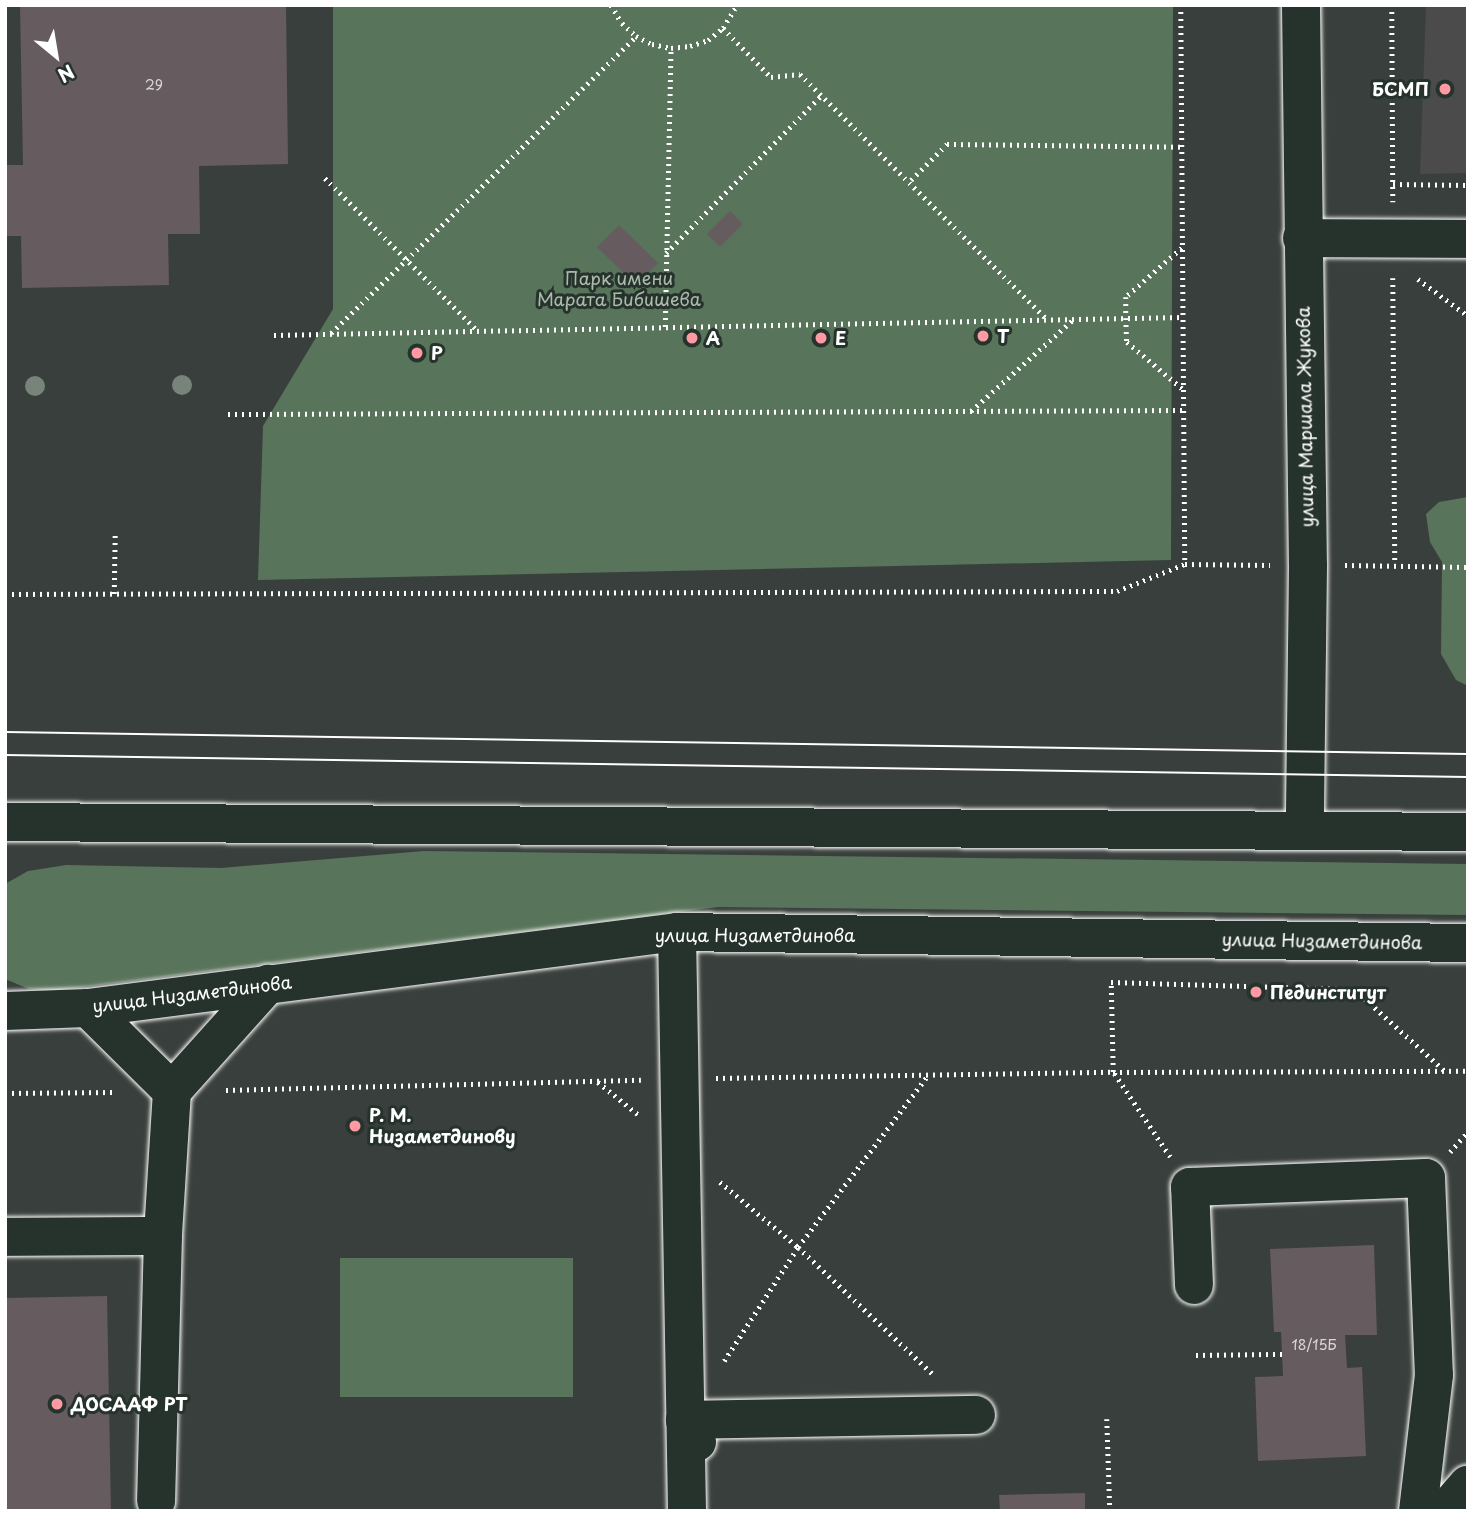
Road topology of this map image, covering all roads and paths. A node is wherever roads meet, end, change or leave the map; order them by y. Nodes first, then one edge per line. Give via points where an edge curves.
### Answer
1 (611, 5) edge
2 (737, 5) edge
3 (1181, 5) edge
4 (1301, 5) edge
5 (1392, 5) edge
6 (723, 28) junction
7 (636, 36) junction
8 (671, 48) junction
9 (822, 95) junction
10 (1182, 146) junction
11 (326, 178) dead end
12 (911, 180) junction
13 (1393, 184) junction
14 (1468, 185) edge
15 (1303, 238) junction
16 (1468, 239) edge
17 (1183, 248) junction
18 (1393, 250) junction
19 (666, 253) junction
20 (406, 259) junction
21 (1468, 316) edge
22 (1183, 317) junction
23 (1126, 318) junction
24 (1048, 319) junction
25 (1074, 319) junction
26 (665, 327) junction
27 (478, 331) junction
28 (330, 334) junction
29 (274, 335) dead end
30 (1184, 390) junction
31 (1184, 410) junction
32 (970, 411) junction
33 (228, 414) dead end
34 (115, 531) dead end
35 (1185, 564) junction
36 (1395, 564) junction
37 (1308, 566) junction
38 (1468, 567) edge
39 (5, 594) edge
40 (114, 594) junction
41 (5, 822) edge
42 (71, 823) junction
43 (1305, 829) junction
44 (1468, 832) edge
45 (5, 849) edge
46 (677, 932) junction
47 (1430, 943) junction
48 (1468, 943) edge
49 (1468, 958) edge
50 (268, 984) junction
51 (5, 994) edge
52 (88, 1008) junction
53 (5, 1011) edge
54 (1445, 1071) junction
55 (1468, 1071) edge
56 (1113, 1072) junction
57 (929, 1074) junction
58 (680, 1079) junction
59 (598, 1081) junction
60 (172, 1091) junction
61 (5, 1093) edge
62 (681, 1150) junction
63 (1190, 1187) junction
64 (163, 1236) junction
65 (5, 1237) edge
66 (798, 1247) junction
67 (1194, 1285) dead end
68 (1282, 1354) dead end
69 (1196, 1355) dead end
70 (723, 1362) dead end
71 (976, 1415) joint
72 (1107, 1419) dead end
73 (685, 1420) junction
74 (709, 1465) dead end
75 (1468, 1485) edge
76 (156, 1501) dead end
77 (687, 1511) edge
78 (1110, 1511) edge
79 (1418, 1511) edge
80 (1445, 1511) edge

1 - 7 path
2 - 6 path
3 - 10 path
4 - 15 main road, улица Маршала Жукова
5 - 13 path
6 - 8 path via 708,40
6 - 9 path via 771,77 800,74
7 - 8 path
7 - 20 path
8 - 19 path
9 - 12 path
9 - 19 path
10 - 12 path via 947,144
10 - 17 path
11 - 20 path
12 - 24 path
13 - 14 path
13 - 18 path
15 - 18 main road
15 - 37 main road, улица Маршала Жукова
16 - 18 main road
17 - 22 path
17 - 23 path via 1126,297
18 - 21 path
18 - 36 path
19 - 26 path
20 - 27 path
20 - 28 path
22 - 23 path
22 - 30 path
23 - 25 path
23 - 30 path via 1127,342
24 - 25 path
24 - 26 path
25 - 32 path
26 - 27 path
27 - 28 path
28 - 29 path
30 - 31 path
31 - 32 path
31 - 35 path
32 - 33 path
34 - 40 path
35 - 37 path
35 - 40 path via 1117,591
36 - 37 path
36 - 38 path
37 - 43 main road, улица Маршала Жукова
39 - 40 path
41 - 42 main road
42 - 43 main road
42 - 45 main road
43 - 44 main road
46 - 47 main road, улица Низаметдинова
46 - 50 main road, улица Низаметдинова
46 - 58 main road
47 - 48 main road, улица Низаметдинова
47 - 49 main road
50 - 52 main road, улица Низаметдинова
50 - 60 main road
51 - 52 main road
52 - 53 main road, улица Низаметдинова
52 - 60 main road
54 - 55 path
54 - 56 path
54 - 56 path via 1354,989 1111,982
56 - 57 path
56 - 63 path
57 - 58 path
57 - 66 path
58 - 59 path
58 - 62 main road
59 - 60 path
59 - 62 path
60 - 61 path
60 - 64 main road
62 - 66 path
62 - 73 main road
63 - 67 main road
63 - 79 main road via 1426,1178 1434,1375
64 - 65 main road
64 - 76 main road
66 - 70 path
66 - 71 path
68 - 69 path
71 - 73 main road
72 - 78 path
73 - 74 main road
73 - 77 main road
75 - 80 main road

